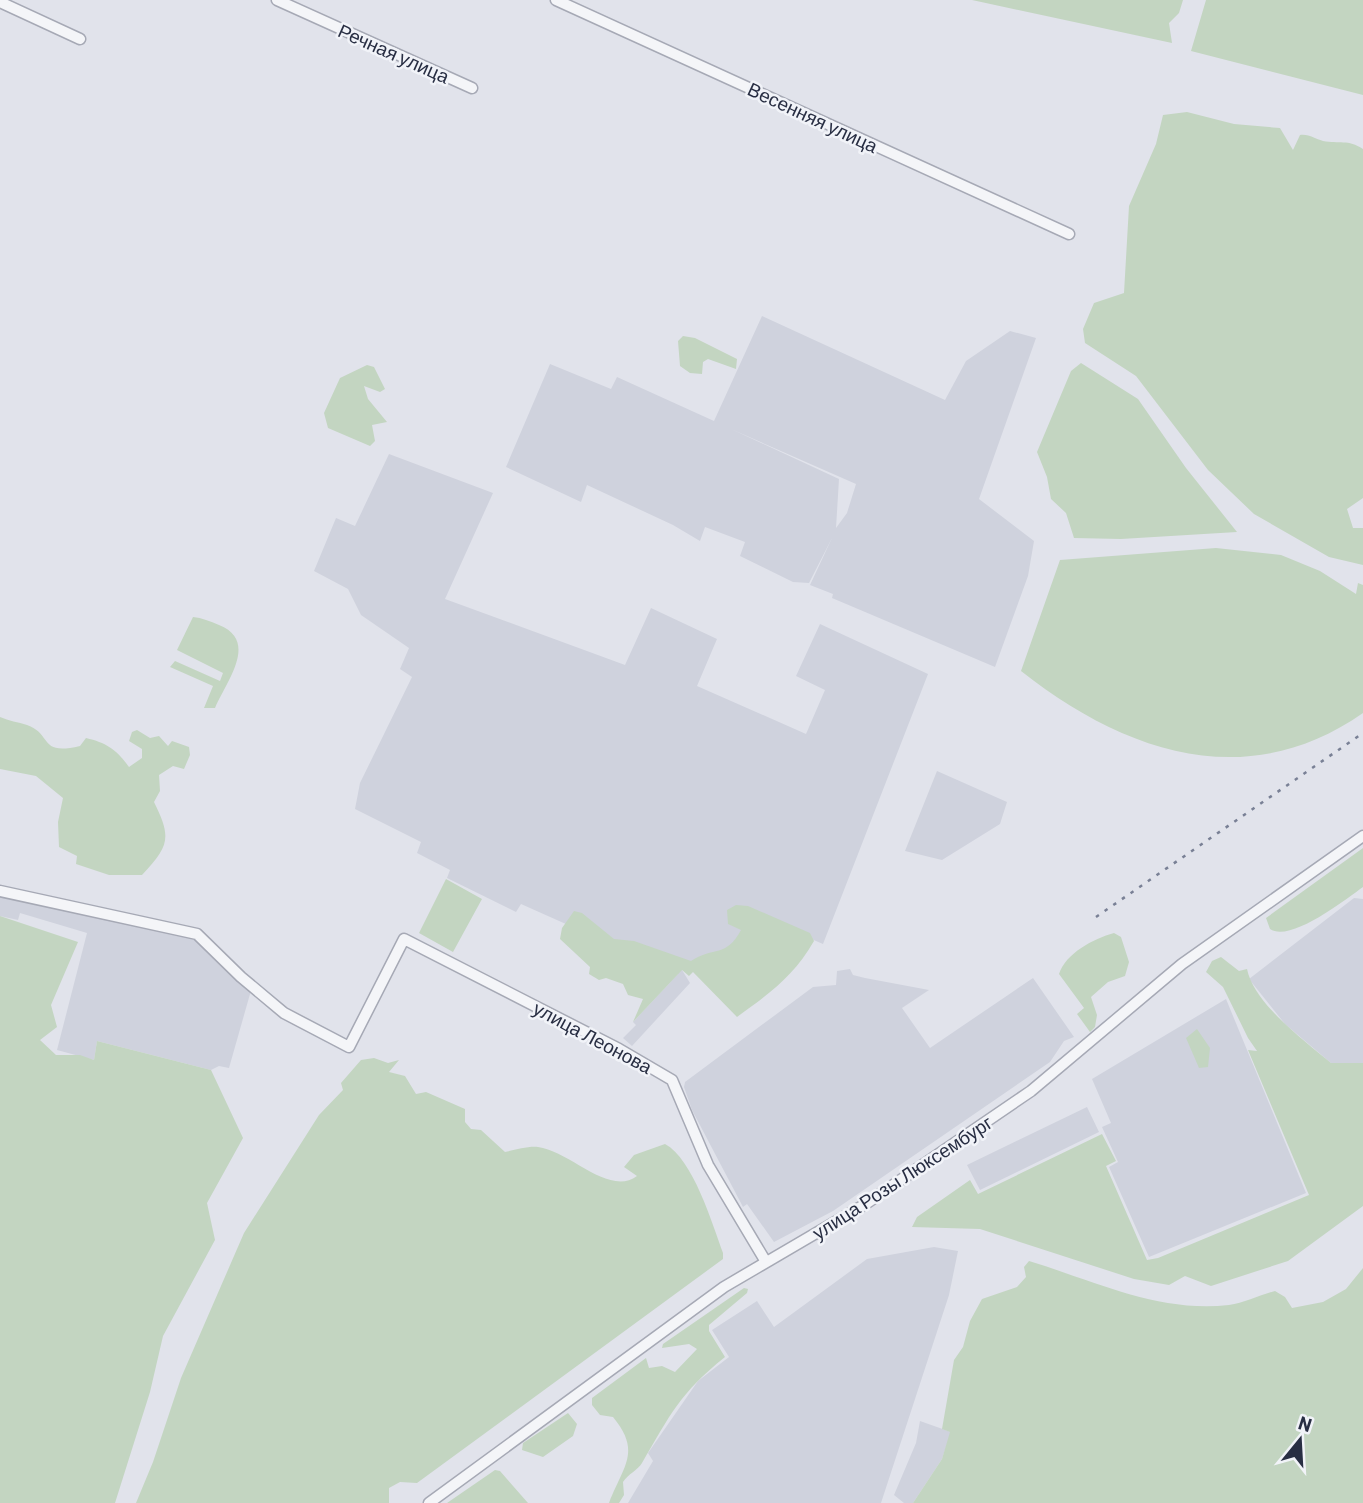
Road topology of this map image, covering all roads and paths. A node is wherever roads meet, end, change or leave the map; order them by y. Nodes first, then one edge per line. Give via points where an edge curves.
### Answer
1 (277, 0) edge
2 (556, 0) edge
3 (0, 2) edge
4 (80, 39) dead end
5 (472, 88) dead end
6 (1069, 234) dead end
7 (1363, 836) edge
8 (0, 891) edge
9 (766, 1262) junction
10 (429, 1503) edge

1 - 5 street, Речная улица
2 - 6 street, Весенняя улица
3 - 4 street
7 - 9 street, улица Розы Люксембург via 1174,971 1019,1100 853,1212
8 - 9 street, улица Леонова via 197,934 284,1013 349,1048 404,939 672,1080 708,1165
9 - 10 street, улица Розы Люксембург via 724,1287

